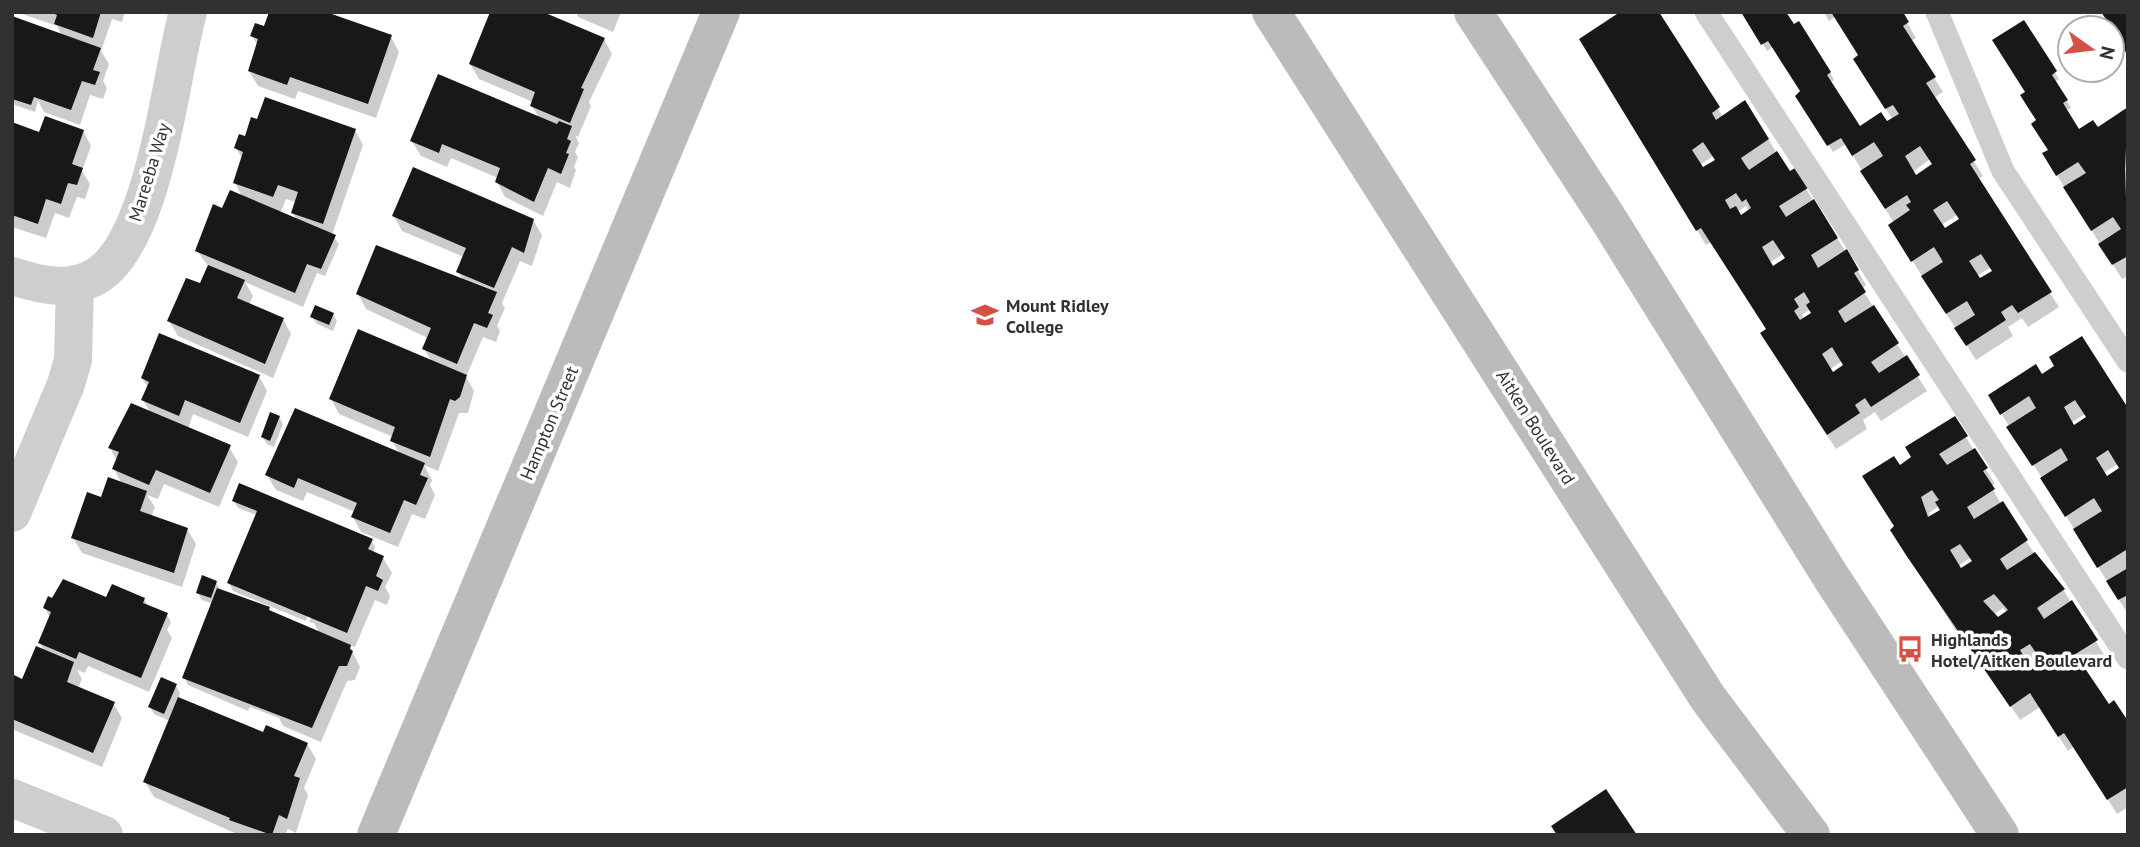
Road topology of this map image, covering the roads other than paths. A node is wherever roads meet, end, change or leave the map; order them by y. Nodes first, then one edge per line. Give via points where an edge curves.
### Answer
1 (188, 12) edge
2 (721, 12) edge
3 (1271, 12) edge
4 (1474, 12) edge
5 (1706, 12) edge
6 (1937, 12) edge
7 (12, 275) edge
8 (75, 284) junction
9 (2128, 361) edge
10 (12, 513) edge
11 (2128, 658) edge
12 (12, 799) edge
13 (104, 835) edge
14 (376, 835) edge
15 (1811, 835) edge
16 (2000, 835) edge

1 - 8 street, Mareeba Way via 141,206 112,264
2 - 14 main road, Hampton Street
3 - 15 main road, Aitken Boulevard via 1708,698
4 - 16 main road via 1830,577
5 - 11 lane
6 - 9 lane via 2003,171
7 - 8 street, Mareeba Way via 38,285
8 - 10 street via 70,370
12 - 13 street

